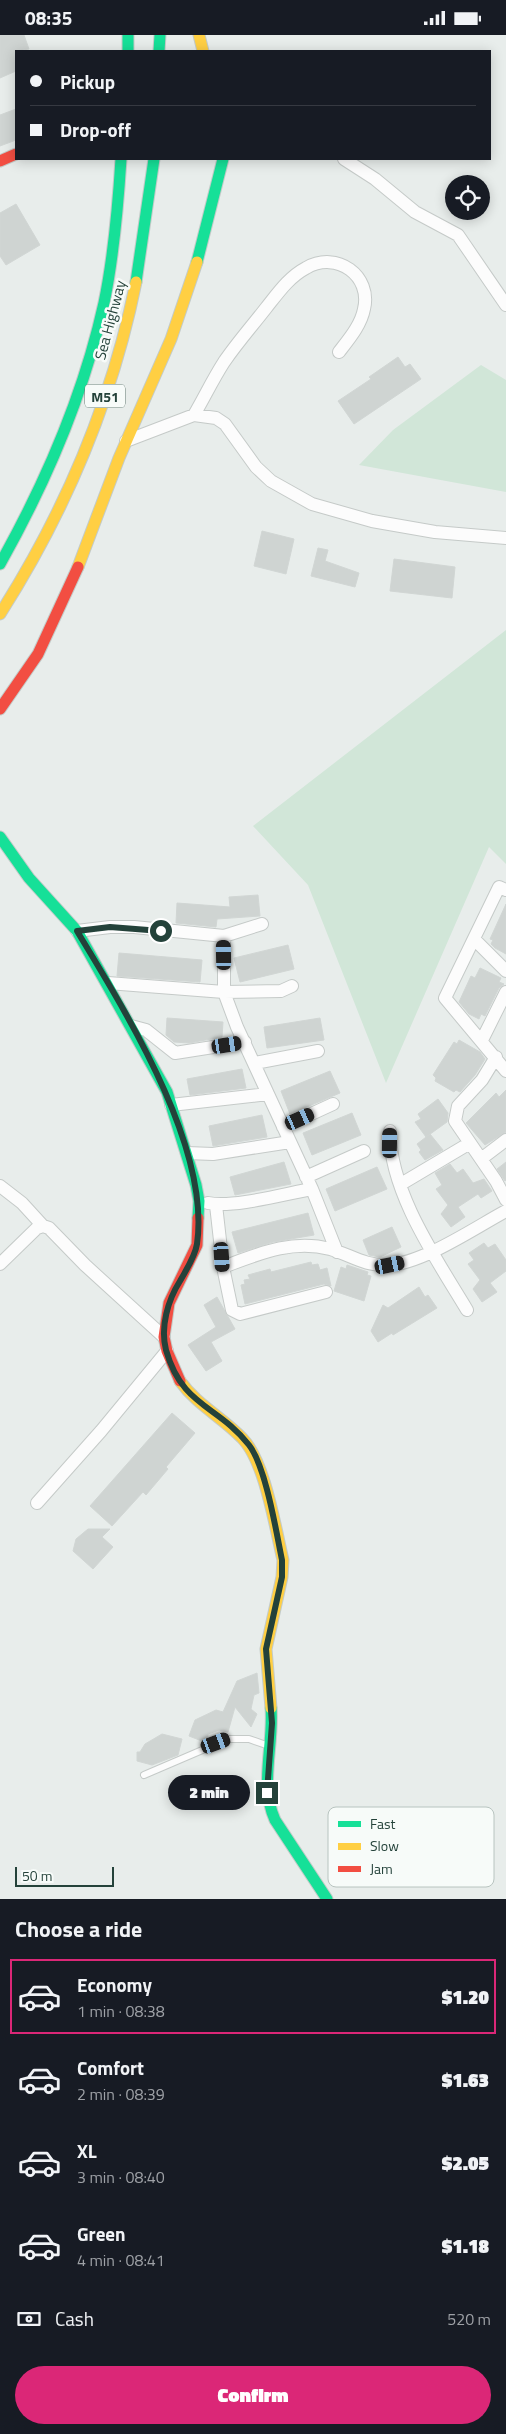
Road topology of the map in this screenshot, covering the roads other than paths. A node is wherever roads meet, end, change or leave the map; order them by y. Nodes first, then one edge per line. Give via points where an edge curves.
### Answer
1 (128, 35) edge
2 (160, 35) edge
3 (199, 35) edge
4 (128, 50) edge
5 (159, 50) edge
6 (203, 50) edge
7 (15, 154) edge
8 (121, 160) edge
9 (154, 160) edge
10 (223, 160) edge
11 (346, 160) edge
12 (0, 161) edge
13 (506, 305) edge
14 (339, 352) dead end
15 (194, 415) junction
16 (126, 441) junction
17 (506, 538) edge
18 (0, 564) edge
19 (0, 614) edge
20 (0, 709) edge
21 (0, 837) edge
22 (506, 890) edge
23 (262, 924) dead end
24 (77, 931) junction
25 (224, 936) junction
26 (474, 939) junction
27 (506, 971) edge
28 (108, 983) junction
29 (292, 986) dead end
30 (224, 992) junction
31 (506, 992) edge
32 (131, 1026) junction
33 (482, 1040) junction
34 (245, 1042) junction
35 (318, 1051) dead end
36 (496, 1057) junction
37 (255, 1063) junction
38 (506, 1071) edge
39 (268, 1094) junction
40 (333, 1104) dead end
41 (171, 1105) junction
42 (283, 1127) junction
43 (390, 1131) dead end
44 (506, 1140) edge
45 (290, 1142) junction
46 (470, 1143) junction
47 (364, 1151) dead end
48 (186, 1153) junction
49 (481, 1159) junction
50 (306, 1177) junction
51 (401, 1184) junction
52 (0, 1186) edge
53 (312, 1189) junction
54 (506, 1200) edge
55 (199, 1201) junction
56 (216, 1205) junction
57 (506, 1211) edge
58 (43, 1226) junction
59 (432, 1251) junction
60 (337, 1252) junction
61 (0, 1264) edge
62 (222, 1267) junction
63 (326, 1293) dead end
64 (467, 1310) dead end
65 (164, 1337) junction
66 (167, 1351) junction
67 (37, 1503) dead end
68 (269, 1746) junction
69 (144, 1775) dead end
70 (327, 1899) edge

1 - 4 main road
2 - 5 main road
3 - 6 main road
7 - 12 main road
8 - 18 main road, Sea Highway / M51 via 113,252 92,346 36,499
9 - 19 main road, Sea Highway / M51 via 134,293 106,391 59,508
10 - 16 main road via 213,207 186,298
11 - 13 street via 415,212 458,235
14 - 15 street via 361,319 366,301 352,271 337,262 324,260 286,283 236,346
15 - 16 street
15 - 17 street via 216,418 225,424 256,467 271,481 312,504 381,523 435,532
16 - 20 main road via 58,617 35,660
21 - 24 main road via 29,878
22 - 26 street via 500,887
23 - 25 street
24 - 25 street via 134,927
24 - 28 main road
25 - 30 street
26 - 27 street
26 - 33 street via 446,998
28 - 30 street
28 - 32 main road
29 - 30 street via 281,991
30 - 34 street
31 - 33 street
32 - 34 street via 146,1030 175,1053
32 - 41 main road
33 - 36 street
34 - 37 street
35 - 37 street
36 - 38 street
36 - 46 street via 482,1080 458,1106 455,1121
37 - 39 street
39 - 41 street
39 - 42 street
40 - 42 street
41 - 48 main road
42 - 45 street
43 - 51 street
44 - 49 street
45 - 48 street via 212,1154
45 - 50 street
46 - 49 street
46 - 51 street
47 - 50 street
48 - 55 main road
49 - 54 street
50 - 53 street
51 - 59 street via 412,1215
52 - 58 street via 22,1203
53 - 56 street
53 - 60 street
55 - 56 street
55 - 65 main road via 197,1245 169,1303
56 - 62 street
57 - 59 street
58 - 61 street
58 - 65 street via 54,1231 85,1265
59 - 60 street via 390,1265 371,1264
59 - 64 street
60 - 62 street via 288,1246
62 - 63 street via 232,1310 240,1314
65 - 66 main road
66 - 67 street
66 - 68 main road via 176,1375 189,1394 228,1424 250,1445 257,1457 282,1560 282,1577 266,1649 271,1697
68 - 69 lane via 249,1739 228,1739
68 - 70 main road via 269,1807

